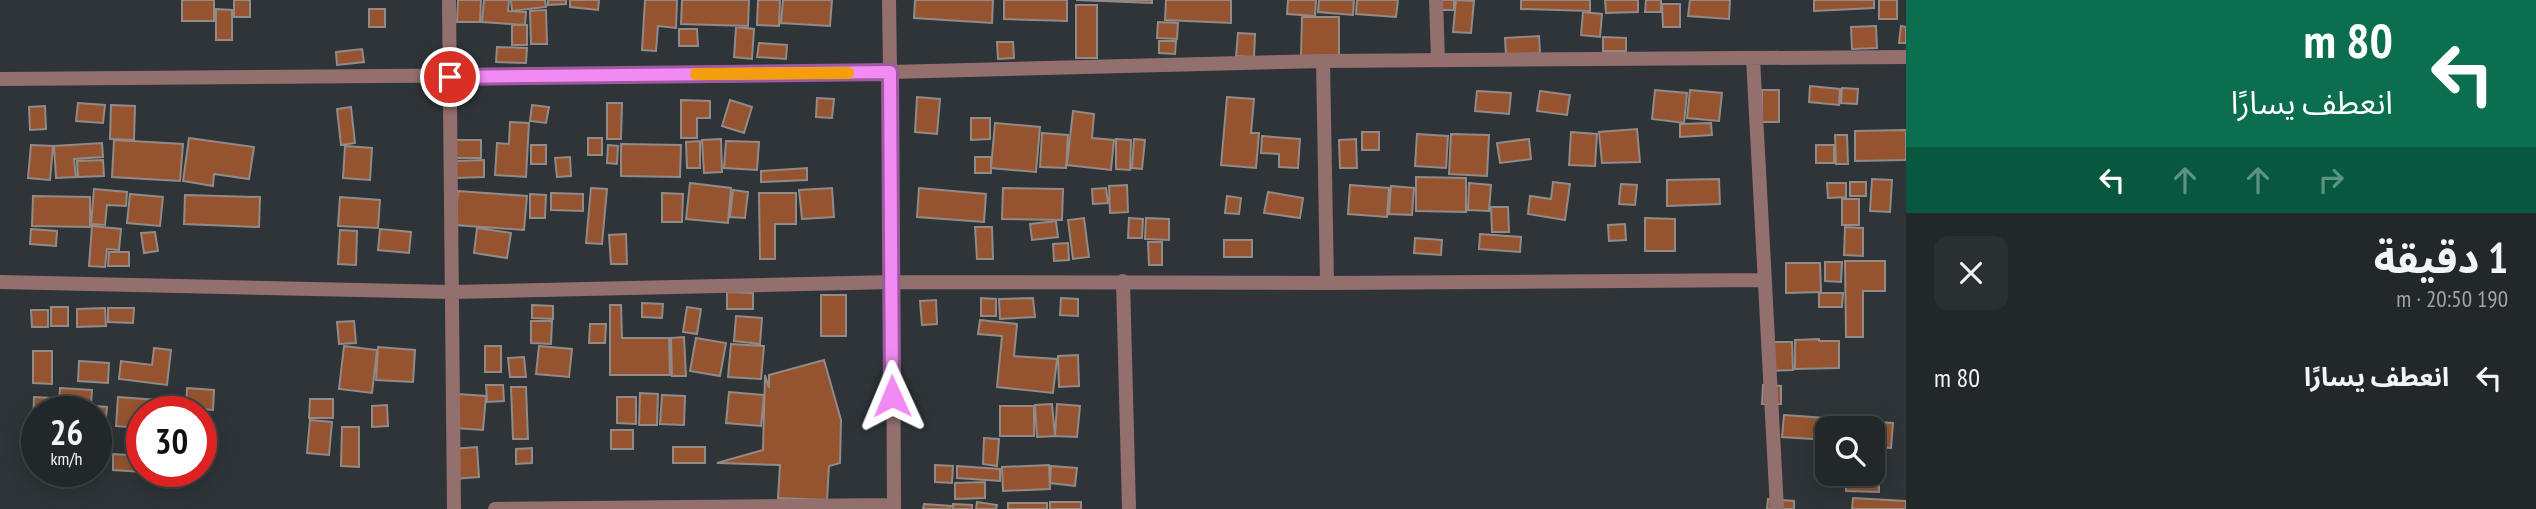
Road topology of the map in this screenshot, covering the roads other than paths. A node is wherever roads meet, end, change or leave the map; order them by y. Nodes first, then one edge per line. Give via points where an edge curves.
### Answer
1 (449, 0) edge
2 (889, 0) edge
3 (1436, 0) edge
4 (1906, 57) edge
5 (1753, 58) junction
6 (1438, 60) junction
7 (1323, 61) junction
8 (890, 72) junction
9 (450, 77) junction
10 (0, 79) edge
11 (1765, 280) junction
12 (1123, 281) junction
13 (0, 282) edge
14 (893, 282) junction
15 (1327, 283) junction
16 (451, 292) junction
17 (894, 507) edge
18 (454, 509) edge
19 (495, 509) edge
20 (1129, 509) edge
21 (1777, 509) edge

1 - 9 street
2 - 8 street
3 - 6 street
4 - 5 street
5 - 6 street
5 - 11 street
6 - 7 street
7 - 8 street
7 - 15 street
8 - 9 street
8 - 14 street
9 - 10 street
9 - 16 street
11 - 15 street
11 - 21 street
12 - 14 street
12 - 15 street
12 - 20 street
13 - 16 street
14 - 16 street
14 - 17 street
16 - 18 street
17 - 19 street

